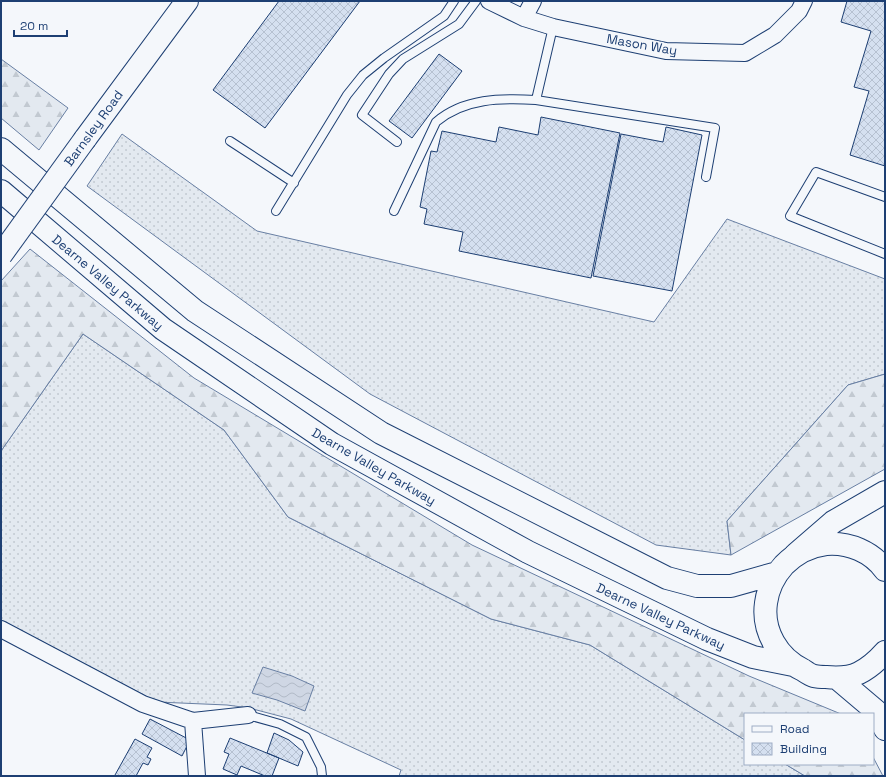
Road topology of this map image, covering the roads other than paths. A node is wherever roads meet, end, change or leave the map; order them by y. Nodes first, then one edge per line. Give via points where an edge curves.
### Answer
1 (187, 1) edge
2 (454, 1) edge
3 (476, 1) edge
4 (490, 1) edge
5 (532, 1) edge
6 (804, 1) edge
7 (524, 18) junction
8 (553, 27) junction
9 (536, 100) junction
10 (230, 141) dead end
11 (397, 142) dead end
12 (1, 149) edge
13 (706, 177) dead end
14 (294, 183) junction
15 (1, 191) edge
16 (885, 197) edge
17 (276, 211) dead end
18 (394, 211) dead end
19 (885, 254) edge
20 (1, 255) edge
21 (885, 492) edge
22 (793, 556) junction
23 (885, 570) edge
24 (777, 572) junction
25 (1, 629) edge
26 (885, 652) edge
27 (793, 665) junction
28 (837, 678) junction
29 (248, 715) joint
30 (193, 721) junction
31 (885, 729) edge
32 (197, 776) edge
33 (322, 776) edge

1 - 20 main road, Barnsley Road, bridge
2 - 14 lane via 444,16 363,75 347,95
3 - 11 lane via 459,24 403,59 389,74 362,115
4 - 7 street, Mason Way
5 - 7 street
6 - 8 street, Mason Way via 799,11 775,35 745,53 666,51
7 - 8 street, Mason Way
8 - 9 lane
9 - 13 lane via 715,128
9 - 18 lane via 488,100 466,104 444,115 436,122
10 - 14 lane
12 - 24 main road via 195,311 381,432 667,578 697,586 731,586
14 - 17 lane
15 - 27 main road, Dearne Valley Parkway via 163,329 332,444 528,552 700,635 753,657
16 - 19 lane via 816,172 790,216
21 - 22 main road via 833,522
22 - 23 main road via 814,546 837,543 860,549 879,562
22 - 24 main road
24 - 27 main road via 768,591 765,612 769,632 778,650
25 - 30 street via 143,704
26 - 28 main road via 876,663 858,674
27 - 28 main road via 813,676
28 - 31 main road via 876,711
29 - 30 street
29 - 33 lane via 280,724 306,737 321,767
30 - 32 street

